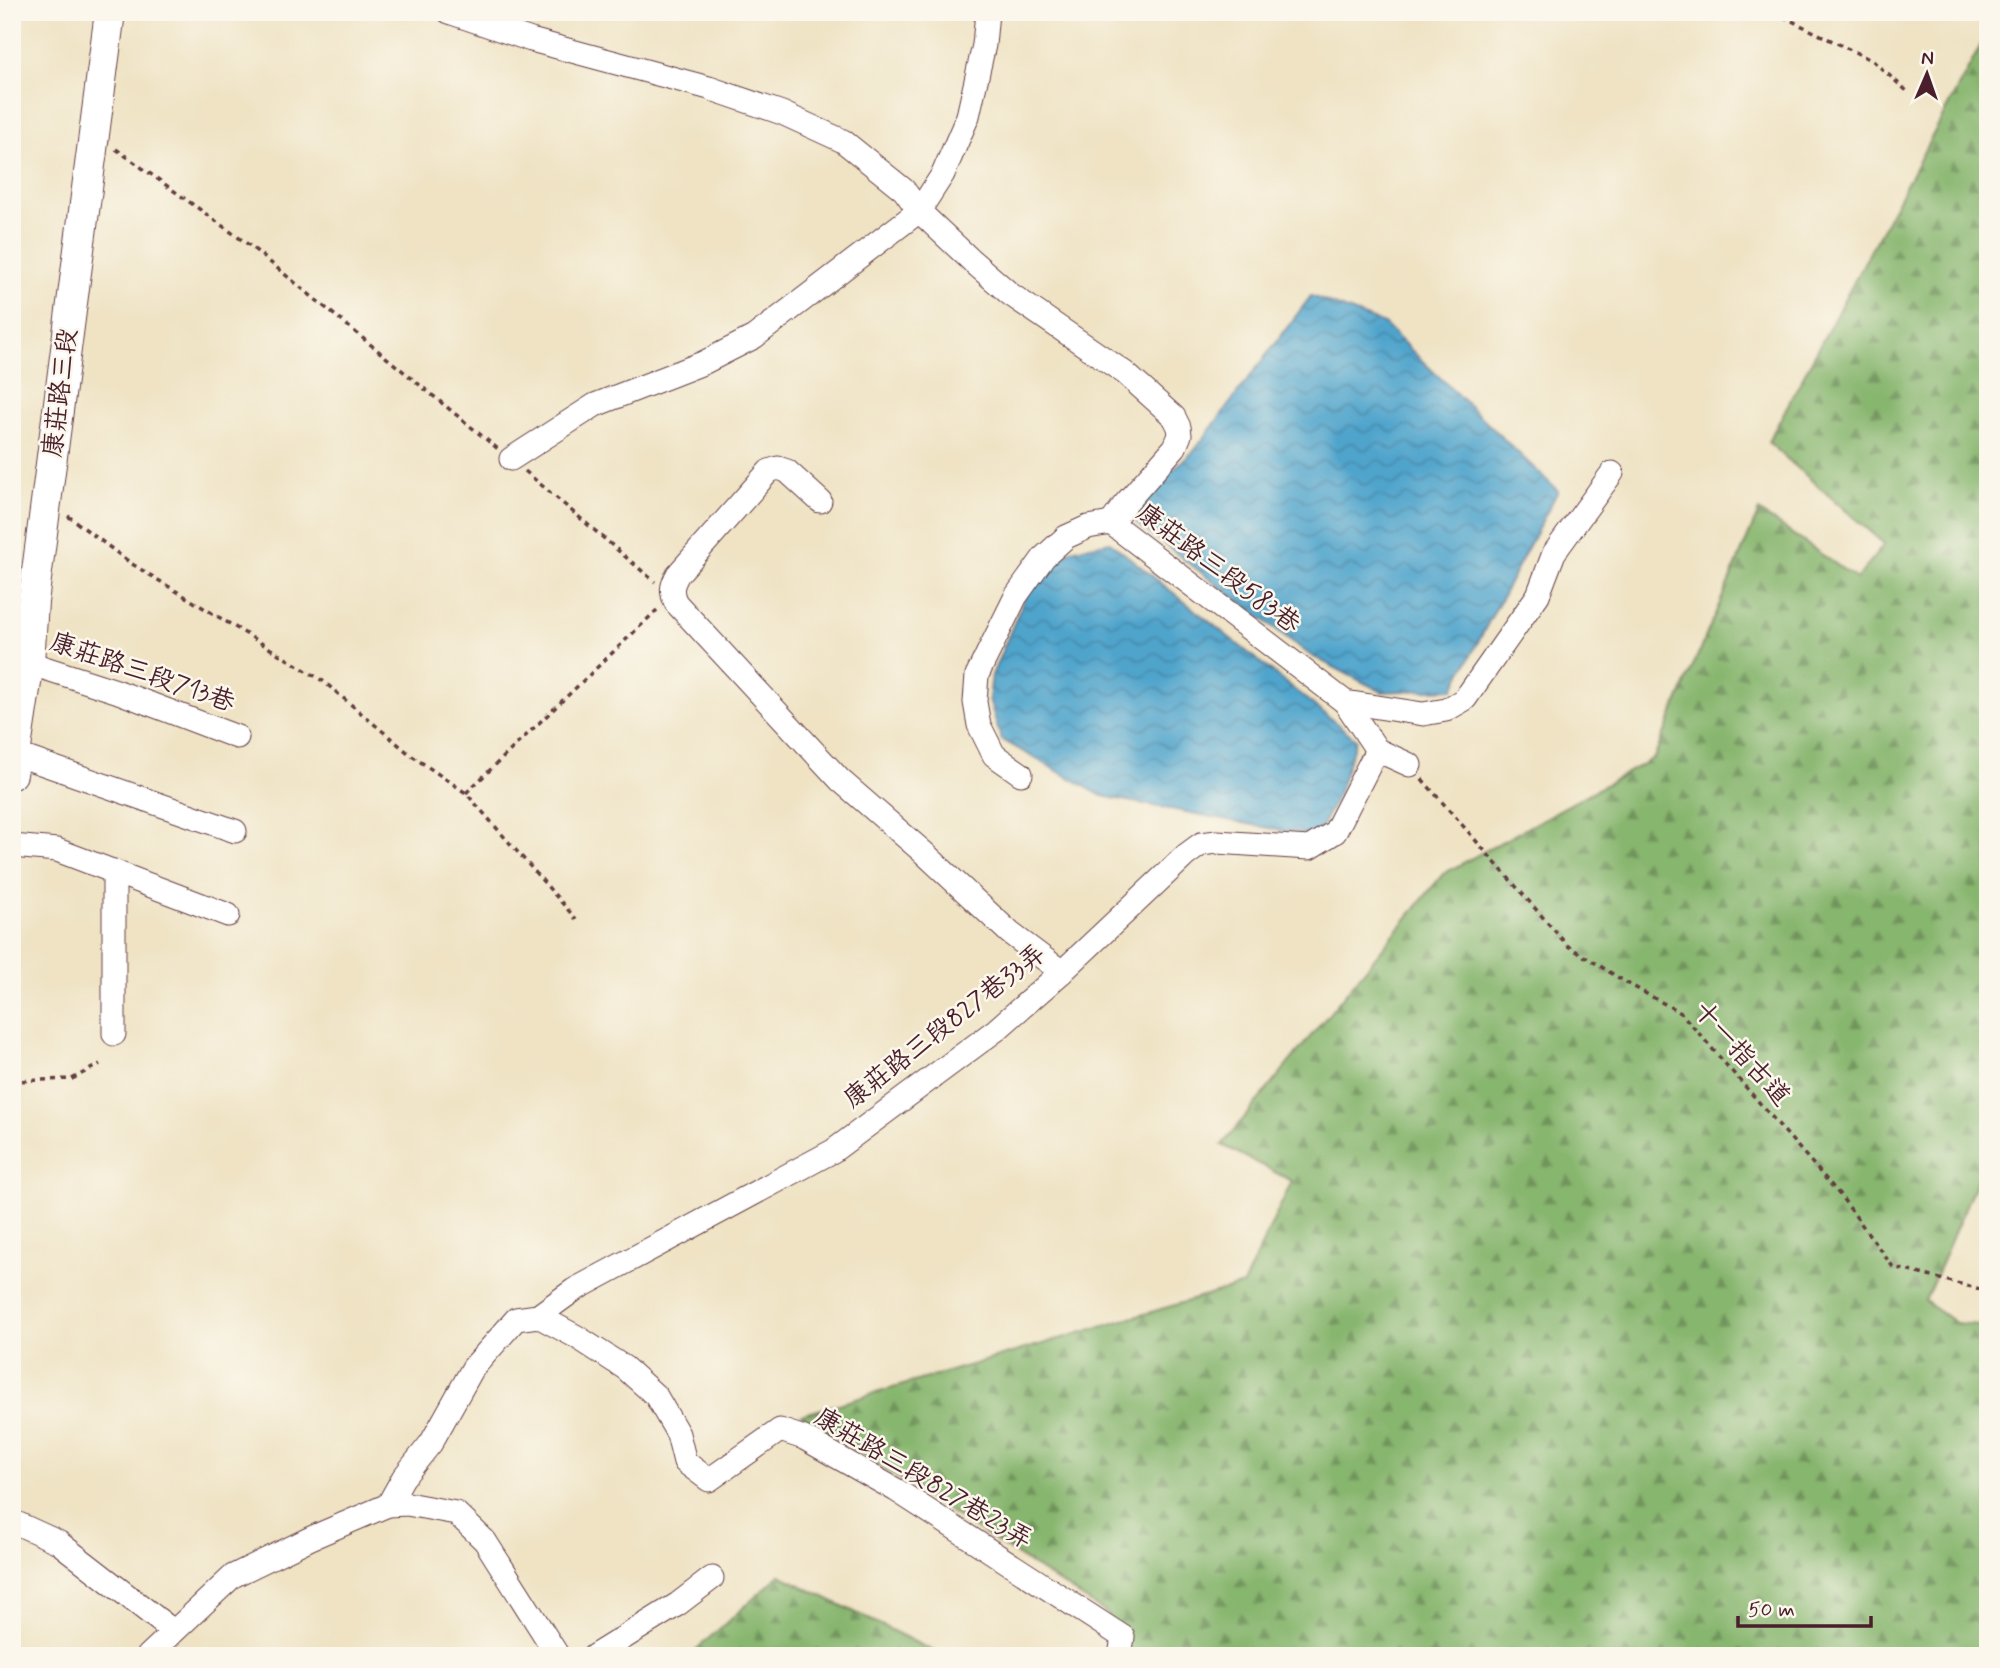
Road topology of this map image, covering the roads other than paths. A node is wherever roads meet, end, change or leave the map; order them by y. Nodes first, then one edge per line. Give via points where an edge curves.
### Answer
1 (90, 12) edge
2 (110, 12) edge
3 (449, 12) edge
4 (987, 12) edge
5 (919, 211) junction
6 (511, 459) road end
7 (1612, 473) dead end
8 (820, 501) dead end
9 (1111, 523) junction
10 (12, 615) edge
11 (29, 663) junction
12 (1345, 702) junction
13 (237, 737) dead end
14 (1377, 750) junction
15 (14, 764) edge
16 (1410, 765) road end
17 (1021, 774) dead end
18 (235, 831) dead end
19 (12, 846) edge
20 (114, 871) junction
21 (228, 915) dead end
22 (1062, 972) junction
23 (114, 1034) dead end
24 (538, 1316) junction
25 (388, 1505) junction
26 (12, 1521) edge
27 (712, 1577) dead end
28 (173, 1631) junction
29 (148, 1656) edge
30 (558, 1656) edge
31 (594, 1656) edge
32 (1120, 1656) edge

1 - 10 main road, 康莊路三段
2 - 11 main road, 康莊路三段 via 33,602
3 - 5 street, 康莊路三段583巷 via 782,113 843,141 904,190
4 - 5 street via 968,116 943,174
5 - 6 street via 754,337 703,363 595,405
5 - 9 street, 康莊路三段583巷 via 1010,294 1125,373 1174,417 1180,435 1175,447
7 - 12 street, 康莊路三段583巷 via 1554,553 1538,595 1465,699 1446,710 1423,714
8 - 22 street via 787,471 769,471 678,574 672,596 840,780 1010,933
9 - 12 street, 康莊路三段583巷
9 - 17 street via 1066,537 1044,557 1016,596 977,675 979,725 994,755
11 - 13 street, 康莊路三段713巷
11 - 15 main road, 康莊路三段
12 - 14 street
14 - 16 street
14 - 22 street, 康莊路三段827巷33弄 via 1335,832 1309,848 1201,844
15 - 18 street
19 - 20 street via 57,850
20 - 21 street
20 - 23 street
22 - 24 street, 康莊路三段827巷33弄 via 996,1030 833,1151 575,1290
24 - 25 street, 康莊路三段827巷33弄 via 516,1320 473,1368 431,1443
24 - 32 street, 康莊路三段827巷23弄 via 625,1368 656,1396 678,1434 685,1462 709,1480 780,1430 804,1438 897,1490 1123,1637
25 - 28 street via 233,1576
25 - 30 street via 456,1513 485,1541
26 - 28 street via 58,1542
27 - 31 street via 678,1604
28 - 29 street

